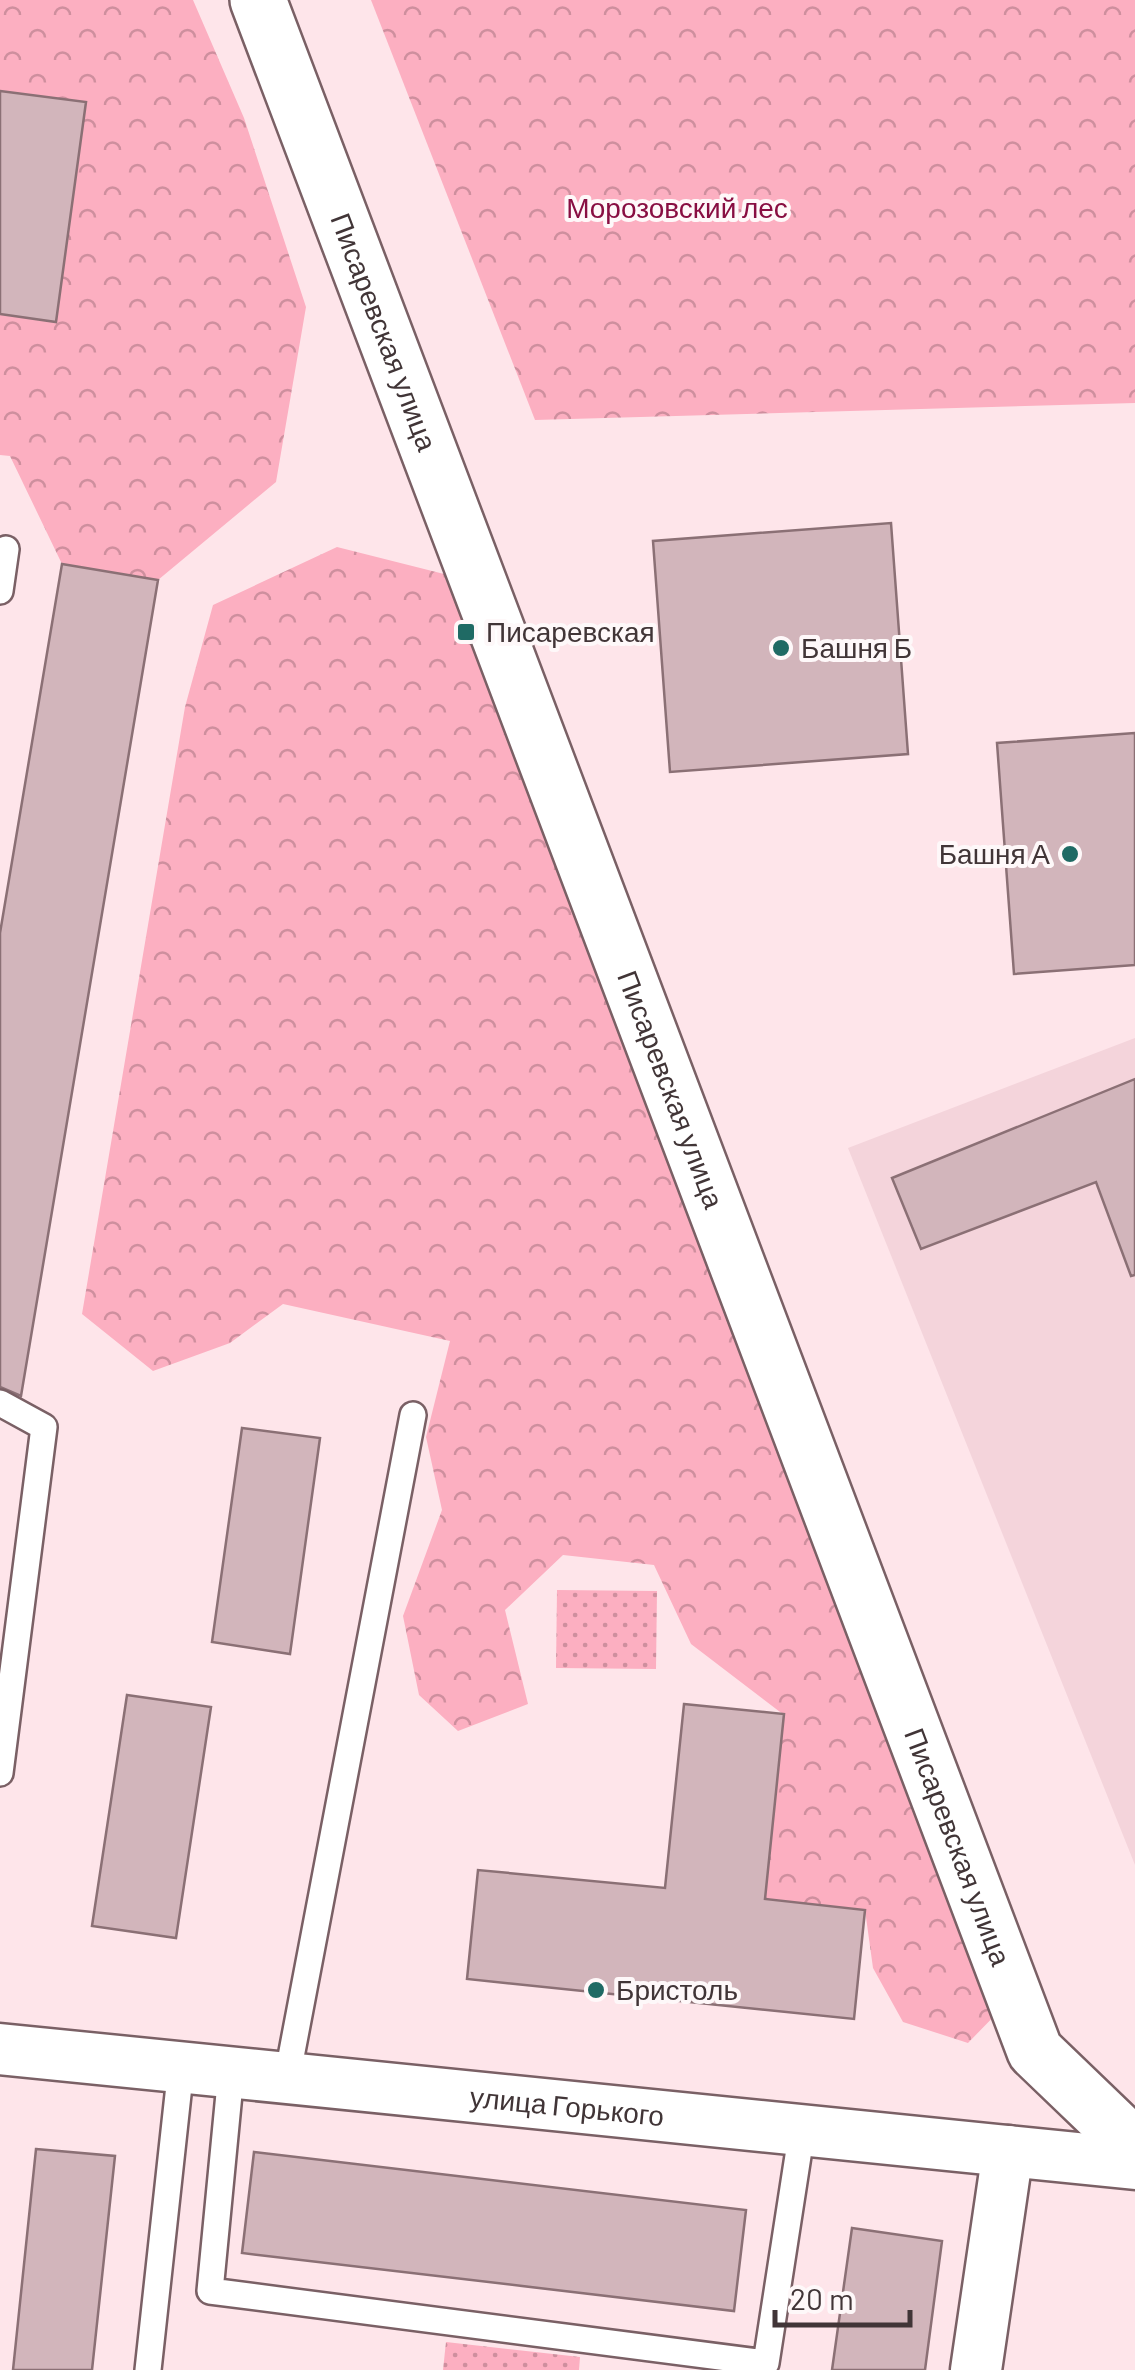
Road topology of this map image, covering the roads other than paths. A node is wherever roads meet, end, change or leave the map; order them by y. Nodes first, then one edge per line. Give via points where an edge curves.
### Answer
1 (258, 0) edge
2 (6, 550) dead end
3 (0, 592) edge
4 (0, 1404) edge
5 (413, 1414) dead end
6 (0, 1774) edge
7 (0, 2049) edge
8 (182, 2067) junction
9 (232, 2072) junction
10 (287, 2078) junction
11 (802, 2130) junction
12 (1135, 2146) edge
13 (1008, 2151) junction
14 (1135, 2164) edge
15 (148, 2370) edge
16 (976, 2370) edge

1 - 12 street, Писаревская улица via 1035,2051
2 - 3 lane
4 - 6 lane via 44,1427
5 - 10 lane
7 - 8 street, улица Горького
8 - 9 street, улица Горького
8 - 15 lane
9 - 10 street, улица Горького
9 - 11 lane via 210,2292 766,2362
10 - 11 street, улица Горького
11 - 13 street, улица Горького
13 - 14 street, улица Горького
13 - 16 street

